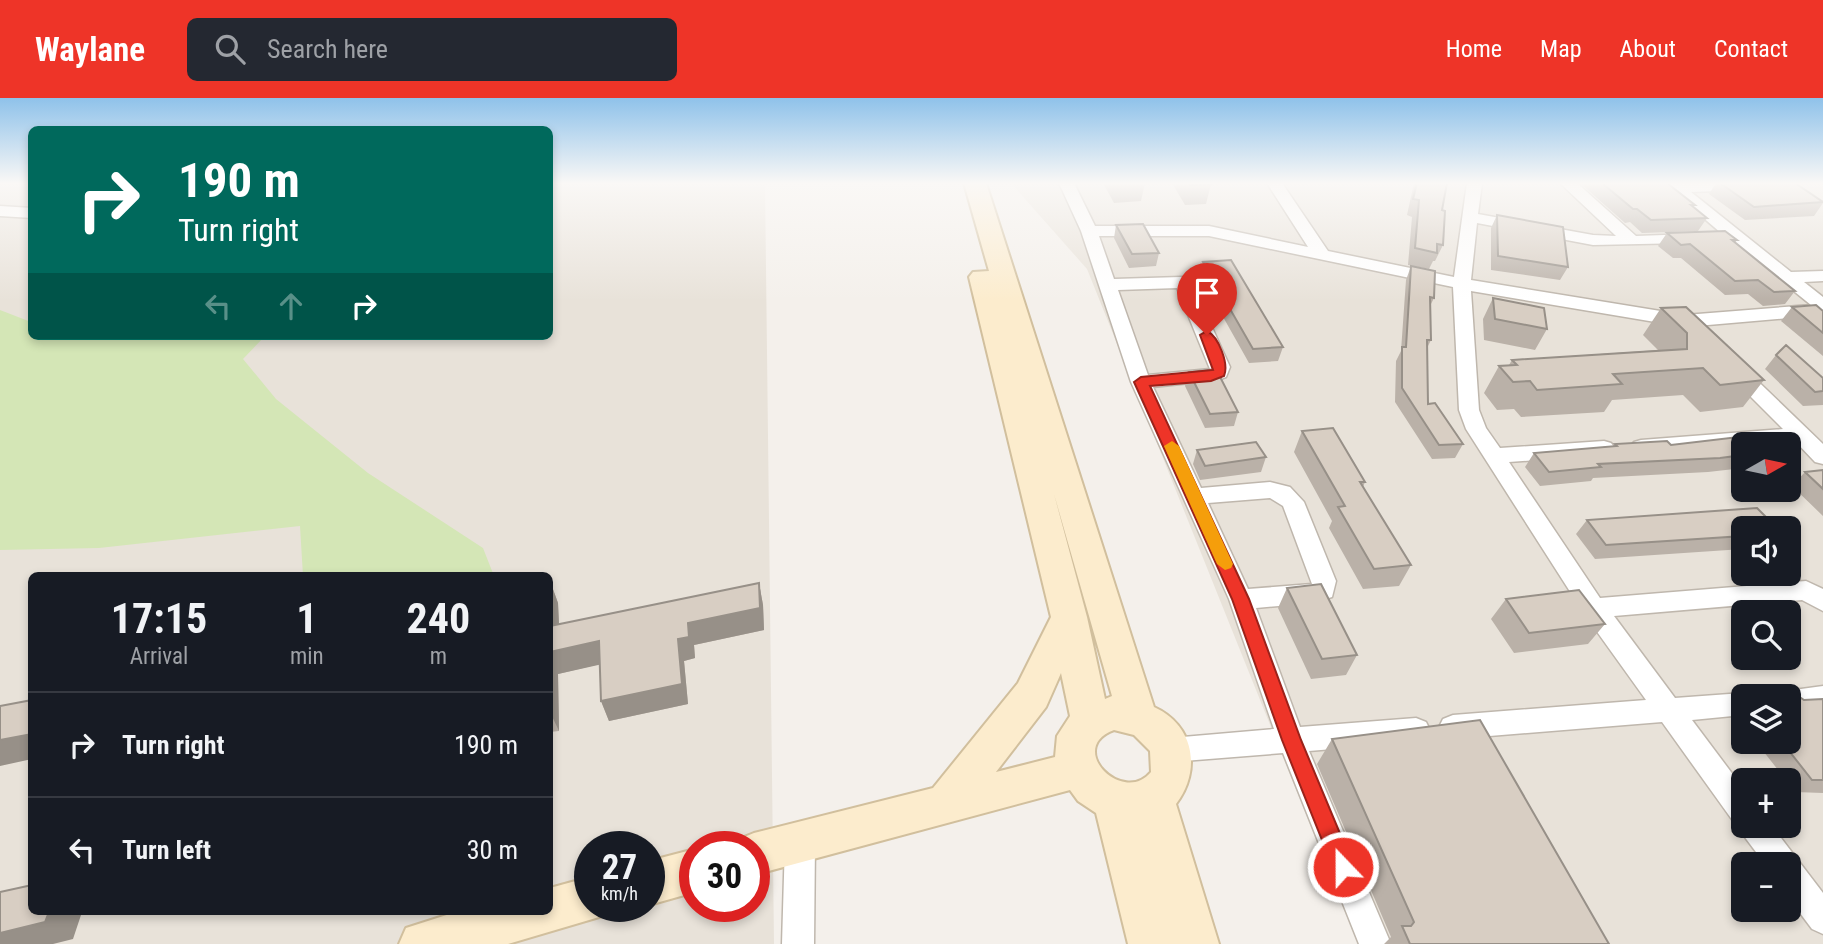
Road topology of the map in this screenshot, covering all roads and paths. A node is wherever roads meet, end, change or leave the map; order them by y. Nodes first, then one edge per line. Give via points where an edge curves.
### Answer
1 (967, 222) edge
2 (987, 222) edge
3 (1085, 222) edge
4 (1301, 222) edge
5 (1470, 222) edge
6 (1499, 222) edge
7 (1612, 222) edge
8 (1719, 222) edge
9 (1089, 231) junction
10 (1737, 237) junction
11 (1632, 241) junction
12 (1323, 256) junction
13 (1823, 276) edge
14 (1787, 277) junction
15 (1462, 284) junction
16 (1107, 285) junction
17 (1823, 308) edge
18 (1685, 321) junction
19 (1704, 340) edge
20 (1723, 359) edge
21 (1141, 382) junction
22 (1797, 432) edge
23 (1801, 436) edge
24 (1731, 440) edge
25 (1492, 456) junction
26 (1823, 457) edge
27 (1195, 496) junction
28 (1241, 599) junction
29 (1823, 601) edge
30 (1594, 608) junction
31 (1069, 617) junction
32 (1823, 697) edge
33 (1801, 699) edge
34 (1731, 705) edge
35 (1668, 710) junction
36 (1138, 717) junction
37 (1090, 720) junction
38 (1291, 740) junction
39 (1171, 750) junction
40 (1077, 770) junction
41 (1731, 795) edge
42 (1134, 798) junction
43 (947, 803) junction
44 (1763, 838) edge
45 (800, 842) junction
46 (770, 850) edge
47 (1774, 852) edge
48 (1801, 889) edge
49 (574, 903) edge
50 (553, 909) edge
51 (533, 915) edge
52 (1823, 918) edge
53 (466, 938) edge
54 (422, 944) edge
55 (798, 944) edge
56 (1152, 944) edge
57 (1196, 944) edge
58 (1374, 944) edge

1 - 31 main road
2 - 36 main road
3 - 9 street
4 - 12 street
5 - 15 street
6 - 11 street via 1572,237
7 - 11 street
8 - 10 street
9 - 12 street via 1197,230
9 - 16 street
10 - 11 street
10 - 14 street
12 - 15 street
13 - 14 street
14 - 17 street
15 - 18 street
15 - 25 street via 1469,410
16 - 21 street
16 - 21 street via 1181,282 1220,366 1219,373 1211,376
17 - 18 street
18 - 19 street
20 - 22 street
21 - 27 street
23 - 26 street
24 - 25 street
25 - 30 street
27 - 28 street
27 - 28 street via 1270,490 1293,502 1324,582 1323,590
28 - 38 street
29 - 30 street via 1806,590
30 - 35 street
31 - 37 main road
31 - 43 main road via 1032,695
32 - 33 street
34 - 35 street
35 - 38 street
35 - 41 street
36 - 37 main road via 1112,713
36 - 39 main road via 1152,725
37 - 40 main road via 1074,742
38 - 39 street
38 - 58 street
39 - 42 main road via 1171,777 1164,788
40 - 42 main road via 1099,793
40 - 43 main road
42 - 56 main road
42 - 57 main road
43 - 45 main road
44 - 47 street
45 - 46 main road
45 - 55 street
48 - 52 street
49 - 50 main road
51 - 53 main road
53 - 54 main road

